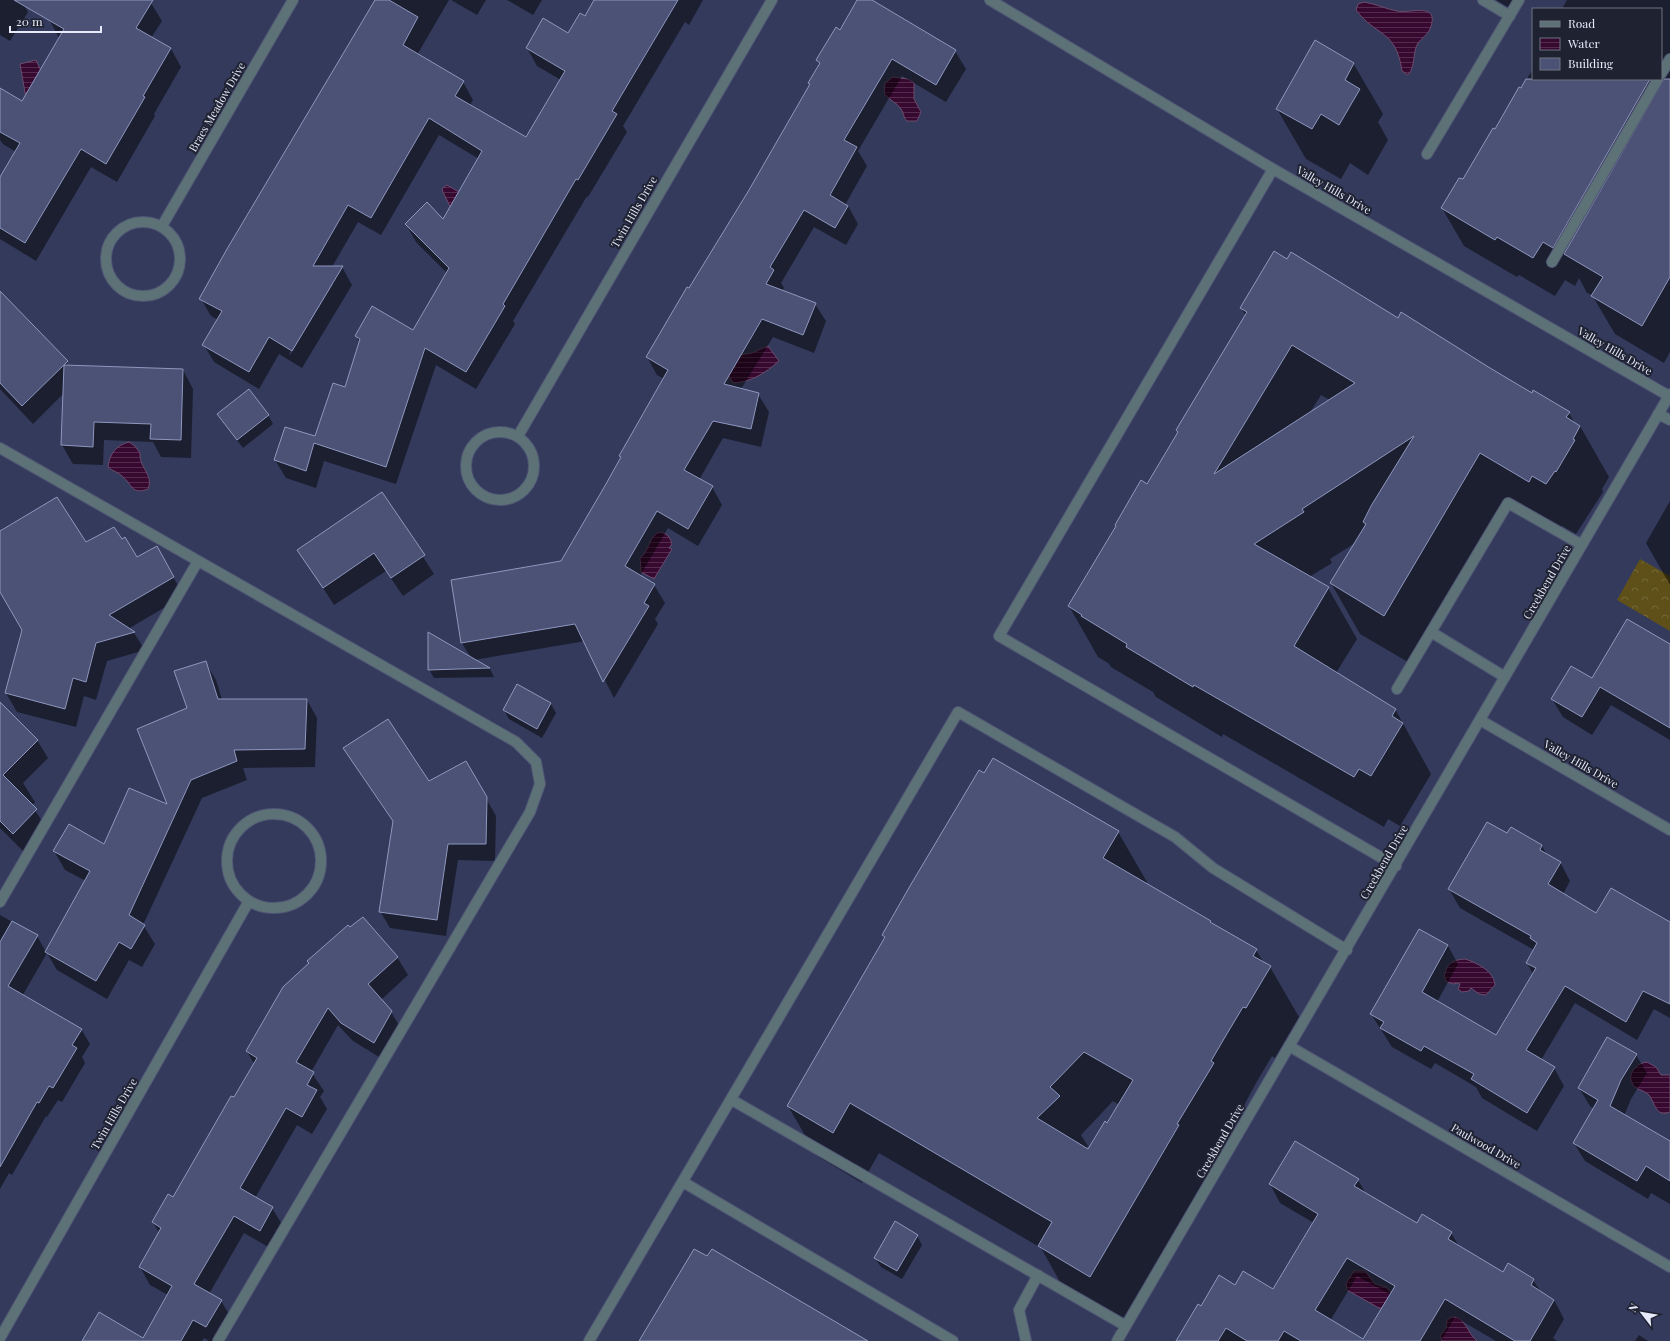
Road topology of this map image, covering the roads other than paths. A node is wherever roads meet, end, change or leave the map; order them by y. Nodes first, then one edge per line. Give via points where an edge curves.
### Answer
1 (293, 0) edge
2 (772, 0) edge
3 (990, 0) edge
4 (1483, 0) edge
5 (1519, 0) edge
6 (1510, 16) junction
7 (1670, 59) edge
8 (1662, 72) edge
9 (1657, 80) edge
10 (1427, 154) dead end
11 (1273, 169) junction
12 (162, 226) junction
13 (1552, 262) dead end
14 (1670, 395) edge
15 (1658, 414) junction
16 (1670, 420) edge
17 (518, 436) junction
18 (0, 448) edge
19 (1582, 545) junction
20 (198, 561) junction
21 (1431, 632) junction
22 (1505, 677) junction
23 (1397, 689) dead end
24 (1480, 720) junction
25 (1670, 830) edge
26 (1396, 866) junction
27 (0, 902) edge
28 (249, 902) junction
29 (1347, 950) junction
30 (1289, 1046) junction
31 (732, 1100) junction
32 (682, 1182) junction
33 (1670, 1267) edge
34 (1038, 1275) junction
35 (1126, 1326) junction
36 (0, 1338) edge
37 (218, 1341) edge
38 (589, 1341) edge
39 (953, 1341) edge
40 (1026, 1341) edge
41 (1117, 1341) edge

1 - 12 street, Braes Meadow Drive
2 - 17 street, Twin Hills Drive
3 - 11 street, Valley Hills Drive
4 - 6 street
5 - 6 street
6 - 10 street
7 - 8 street
9 - 13 street
11 - 14 street, Valley Hills Drive
11 - 26 street via 999,636
12 - 12 street via 148,221 134,222 120,229 110,240 106,254 107,268 113,281 124,291 138,296 152,295 166,289 176,278 180,263 179,249 173,236
14 - 15 street, Creekbend Drive
15 - 16 street
15 - 19 street, Creekbend Drive
17 - 17 street via 492,432 479,438 470,449 466,462 467,475 473,488 483,497 496,501 509,500 521,494 531,484 535,471 534,457 528,445
18 - 20 street
19 - 21 street via 1508,503
19 - 22 street, Creekbend Drive
20 - 27 street
20 - 37 street via 516,742 536,762 540,784 530,812
21 - 22 street
21 - 23 street
22 - 24 street, Creekbend Drive
24 - 25 street, Valley Hills Drive
24 - 26 street, Creekbend Drive
26 - 29 street, Creekbend Drive
28 - 28 street via 266,908 285,907 301,899 314,885 320,868 320,850 312,833 298,821 281,814 262,815 246,823 234,836 227,854 228,872 235,889
28 - 36 street, Twin Hills Drive
29 - 30 street, Creekbend Drive
29 - 31 street via 1213,868 1175,837 958,712
30 - 33 street, Paulwood Drive
30 - 35 street, Creekbend Drive
31 - 32 street
31 - 34 street
32 - 38 street
32 - 39 street
34 - 35 street
34 - 40 street via 1019,1310
35 - 41 street, Creekbend Drive

